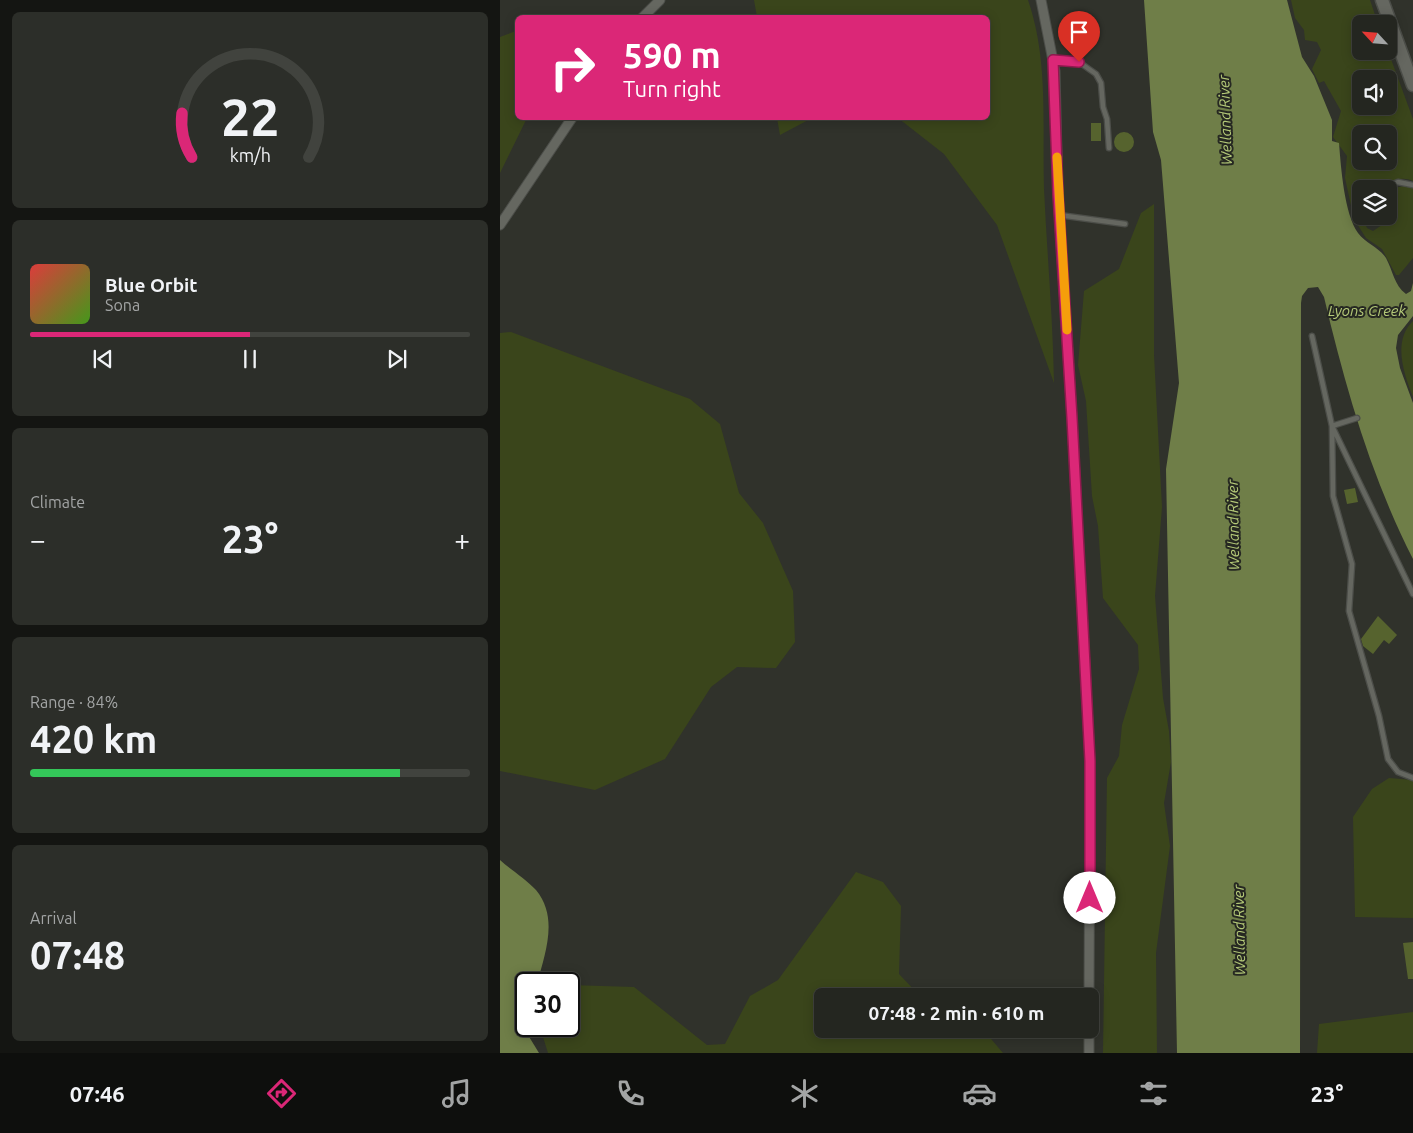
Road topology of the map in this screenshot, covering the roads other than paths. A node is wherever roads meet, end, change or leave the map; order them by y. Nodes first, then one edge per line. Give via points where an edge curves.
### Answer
1 (660, 0) edge
2 (1041, 0) edge
3 (1382, 0) edge
4 (645, 15) edge
5 (1053, 60) junction
6 (1413, 85) edge
7 (571, 120) edge
8 (1109, 148) dead end
9 (1397, 182) edge
10 (1413, 184) edge
11 (1059, 215) junction
12 (1124, 224) dead end
13 (500, 225) edge
14 (1312, 336) dead end
15 (1357, 418) dead end
16 (1332, 426) junction
17 (1413, 594) edge
18 (1413, 778) edge
19 (1089, 988) edge
20 (1089, 1038) edge
21 (1089, 1053) edge

1 - 4 street
2 - 5 street
3 - 6 main road
5 - 8 lane via 1079,62 1096,74 1101,83 1103,107 1108,119
5 - 11 street
7 - 13 street
9 - 10 lane
11 - 12 lane
11 - 19 street via 1090,761
14 - 16 lane
15 - 16 lane
16 - 17 lane
16 - 18 lane via 1333,496 1352,564 1349,611 1388,759 1398,772
20 - 21 street

